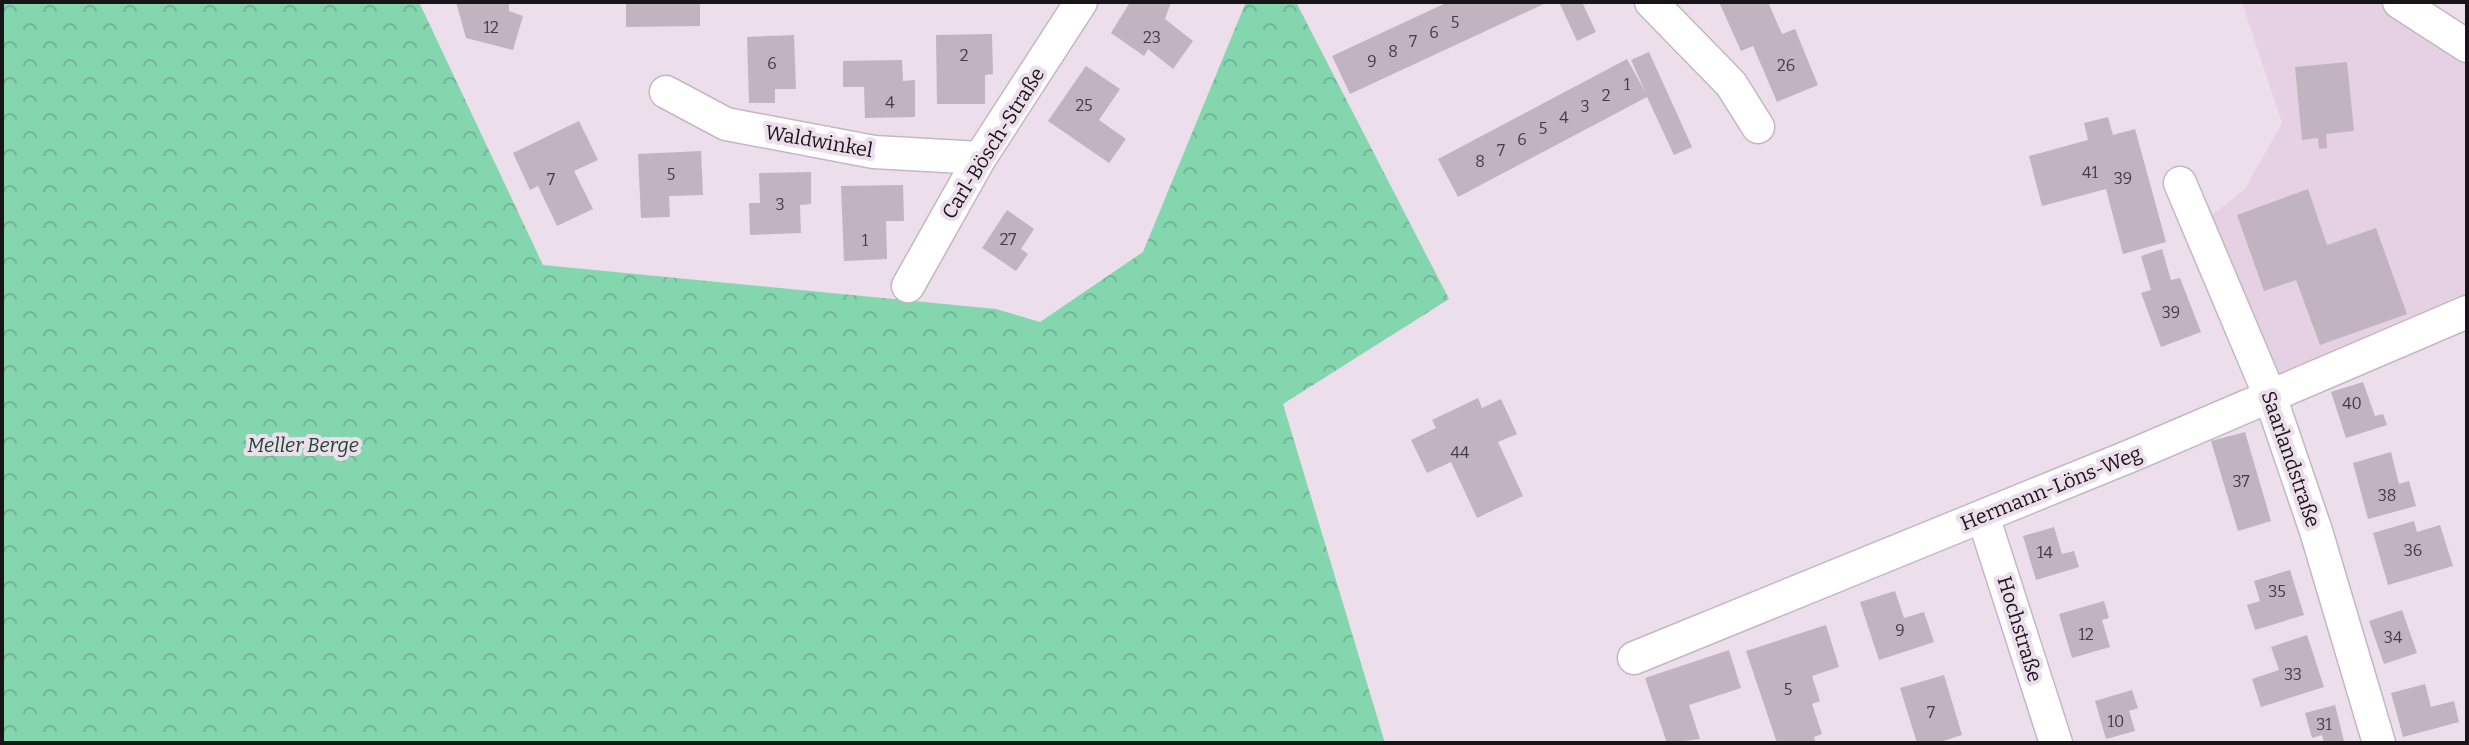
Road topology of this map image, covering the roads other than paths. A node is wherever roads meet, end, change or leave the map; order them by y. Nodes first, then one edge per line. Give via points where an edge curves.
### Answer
1 (1081, 2) edge
2 (1651, 2) edge
3 (2399, 2) edge
4 (2467, 46) edge
5 (666, 92) dead end
6 (1758, 127) dead end
7 (980, 158) junction
8 (2180, 183) dead end
9 (908, 286) dead end
10 (2467, 312) edge
11 (2270, 396) junction
12 (1983, 516) junction
13 (1634, 658) dead end
14 (2056, 743) edge
15 (2379, 743) edge

1 - 7 street, Carl-Bösch-Straße
2 - 6 street via 1731,84
3 - 4 street
5 - 7 street, Waldwinkel via 726,124 874,152
7 - 9 street, Carl-Bösch-Straße
8 - 11 street, Saarlandstraße
10 - 11 street, Hermann-Löns-Weg
11 - 12 street, Hermann-Löns-Weg
11 - 15 street, Saarlandstraße
12 - 13 street, Hermann-Löns-Weg
12 - 14 street, Hochstraße

